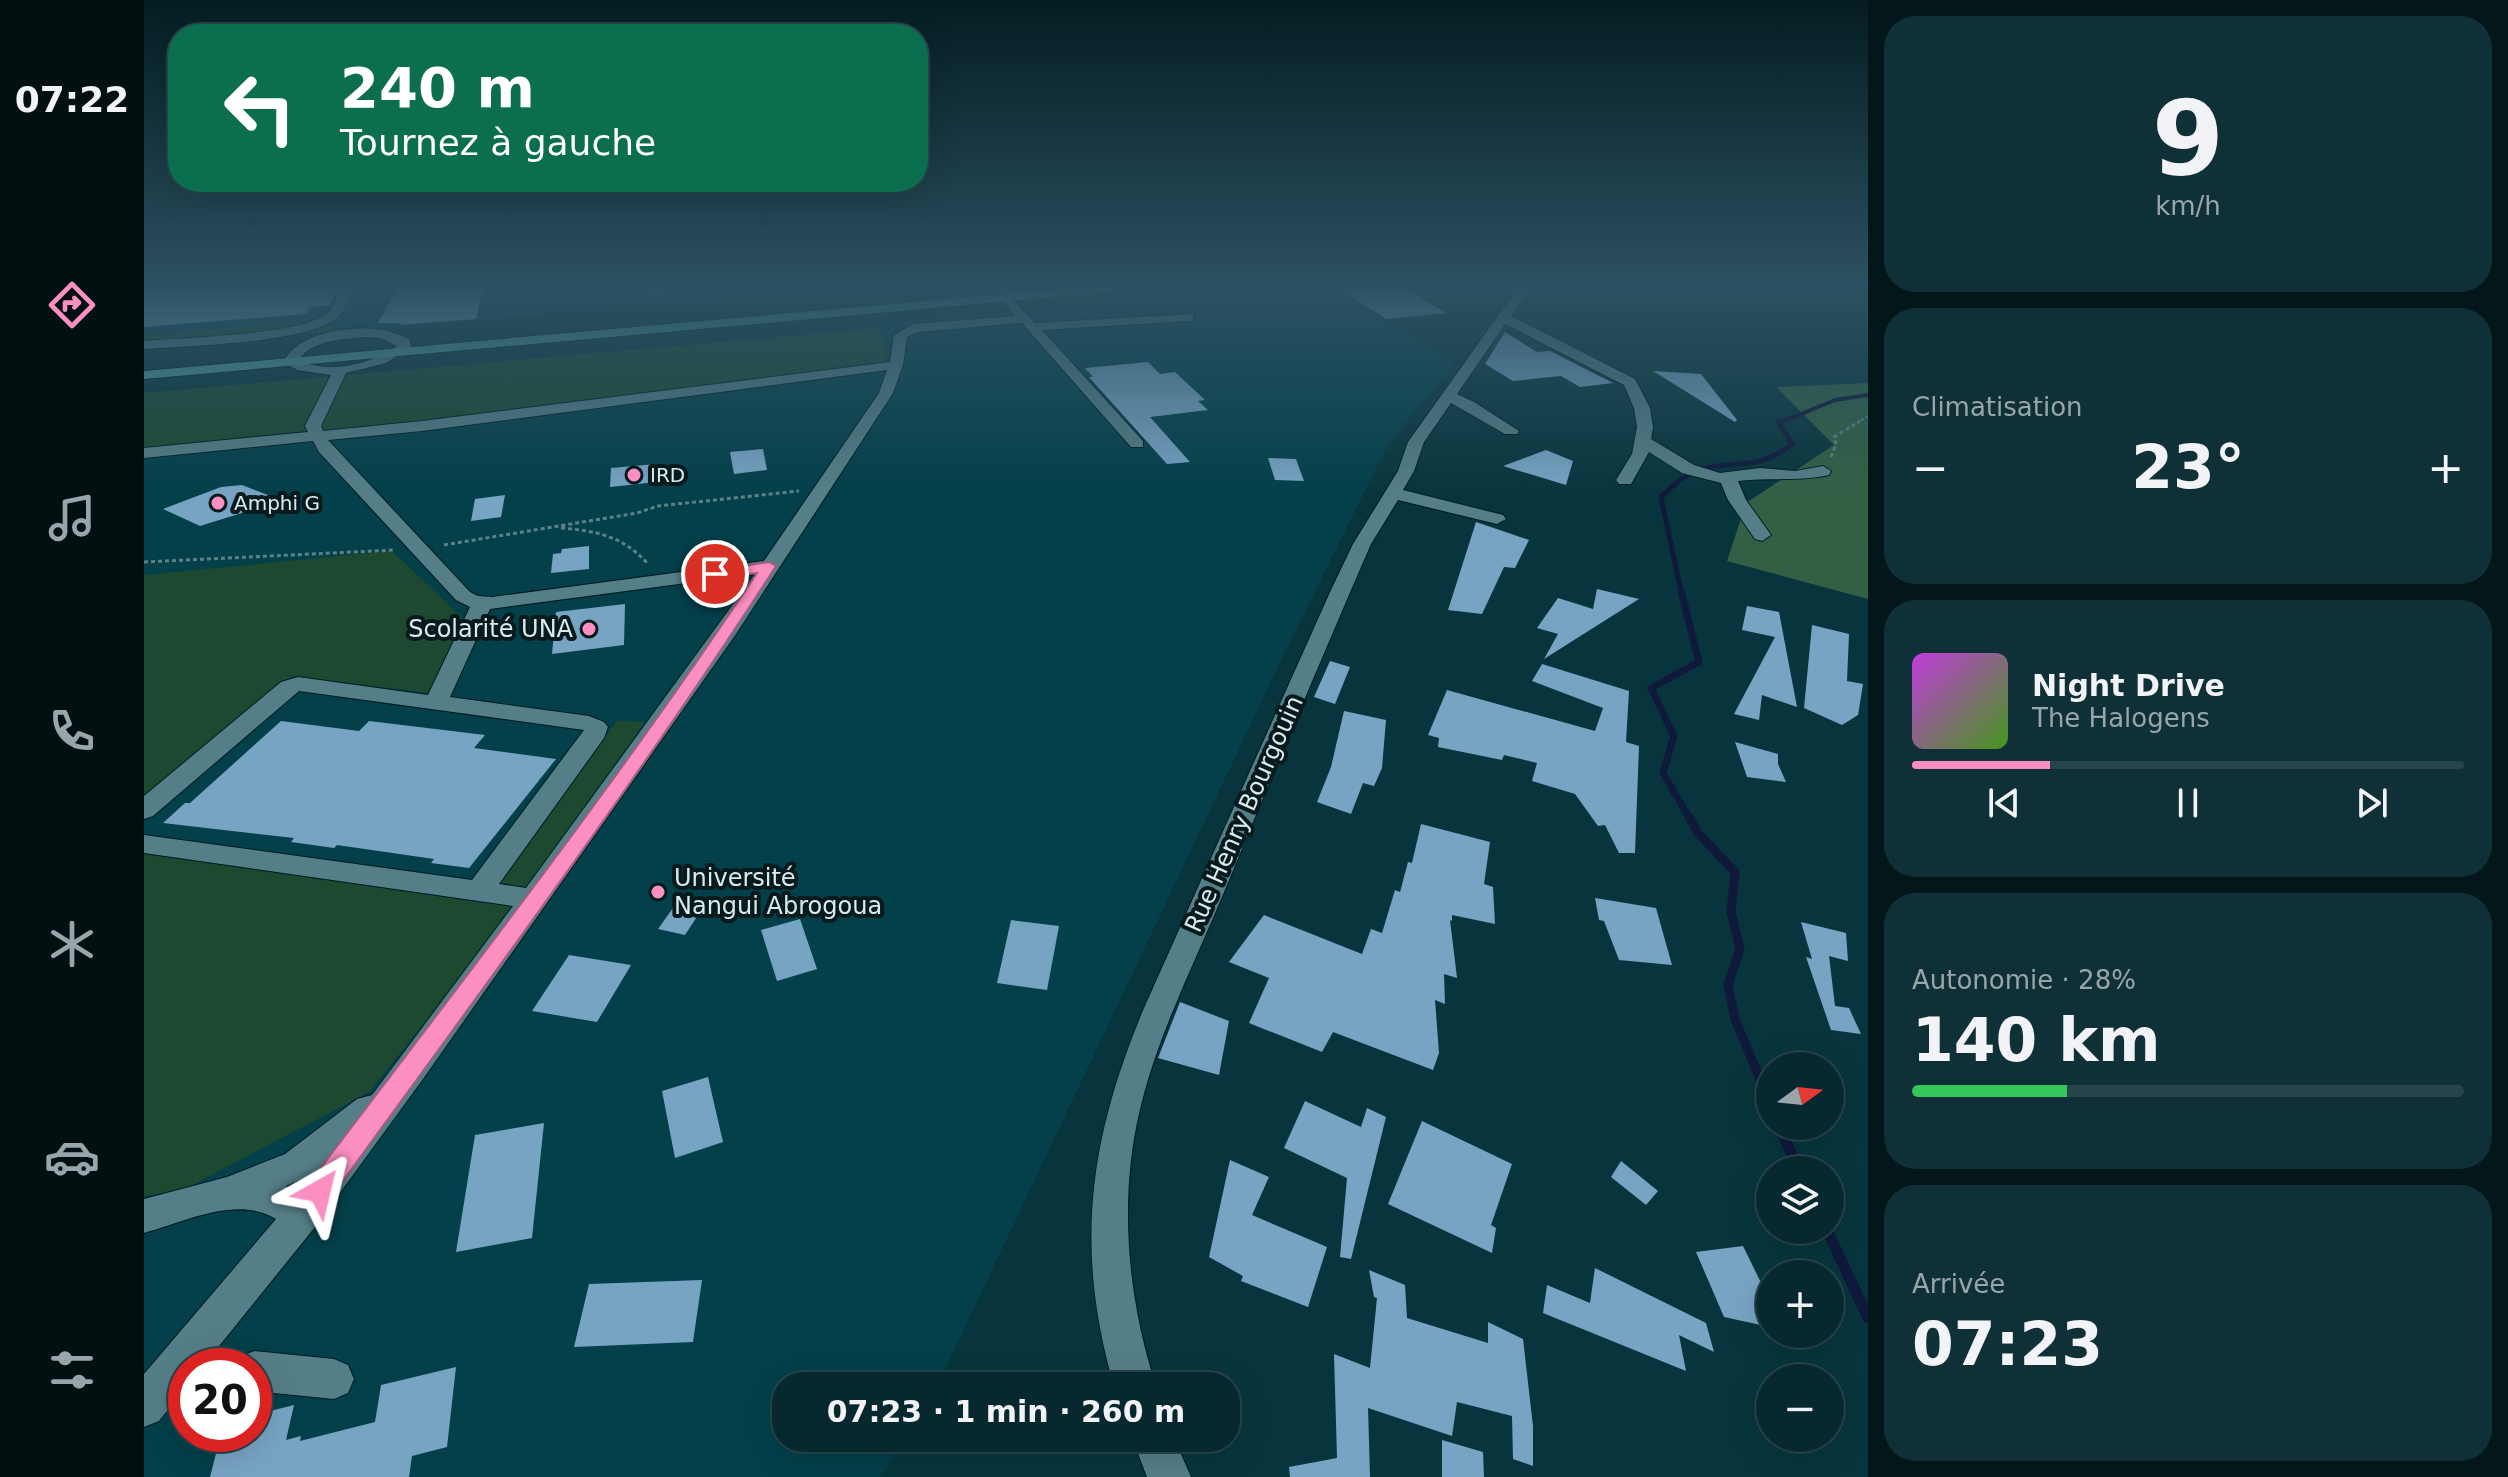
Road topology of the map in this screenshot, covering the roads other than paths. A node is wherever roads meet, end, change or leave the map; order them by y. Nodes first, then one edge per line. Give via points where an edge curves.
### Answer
1 (293, 357) junction
2 (376, 357) edge
3 (897, 357) edge
4 (1059, 357) edge
5 (1475, 357) edge
6 (1581, 357) edge
7 (144, 365) edge
8 (896, 365) junction
9 (348, 368) junction
10 (144, 375) edge
11 (1448, 396) junction
12 (1511, 431) dead end
13 (318, 436) junction
14 (1643, 441) junction
15 (1137, 444) dead end
16 (144, 453) edge
17 (1823, 471) road end
18 (1724, 479) junction
19 (1625, 480) dead end
20 (1392, 493) junction
21 (1497, 519) dead end
22 (1762, 535) dead end
23 (769, 566) junction
24 (482, 603) junction
25 (436, 703) junction
26 (144, 810) edge
27 (144, 844) edge
28 (479, 891) junction
29 (535, 899) junction
30 (411, 1069) junction
31 (229, 1193) junction
32 (302, 1215) junction
33 (144, 1216) edge
34 (204, 1348) edge
35 (1130, 1372) edge
36 (272, 1373) edge
37 (334, 1379) dead end
38 (168, 1385) edge
39 (144, 1406) edge
40 (1159, 1452) edge
41 (1169, 1477) edge

1 - 7 main road
1 - 9 street via 307,369
1 - 10 main road
2 - 9 street
3 - 8 street
4 - 15 street
5 - 11 street, Rue Henry Bourgouin
6 - 14 street via 1630,382 1642,408
8 - 13 street
8 - 23 street via 886,393
9 - 13 street via 313,426
11 - 12 street
11 - 20 street, Rue Henry Bourgouin via 1416,442
13 - 16 street
13 - 24 street via 463,596
14 - 18 street via 1688,469
14 - 19 street
17 - 18 street
18 - 22 street
20 - 21 street
20 - 35 street, Rue Henry Bourgouin via 1333,607 1136,1067 1112,1171 1117,1297
23 - 24 street
23 - 29 street
24 - 25 street
25 - 26 street via 289,687
25 - 28 street via 596,727
27 - 28 street
28 - 29 street
29 - 30 street
30 - 31 street via 353,1124 297,1165
30 - 32 street
31 - 32 street via 265,1193
31 - 33 street
32 - 34 street
36 - 37 street
38 - 39 street
40 - 41 street

